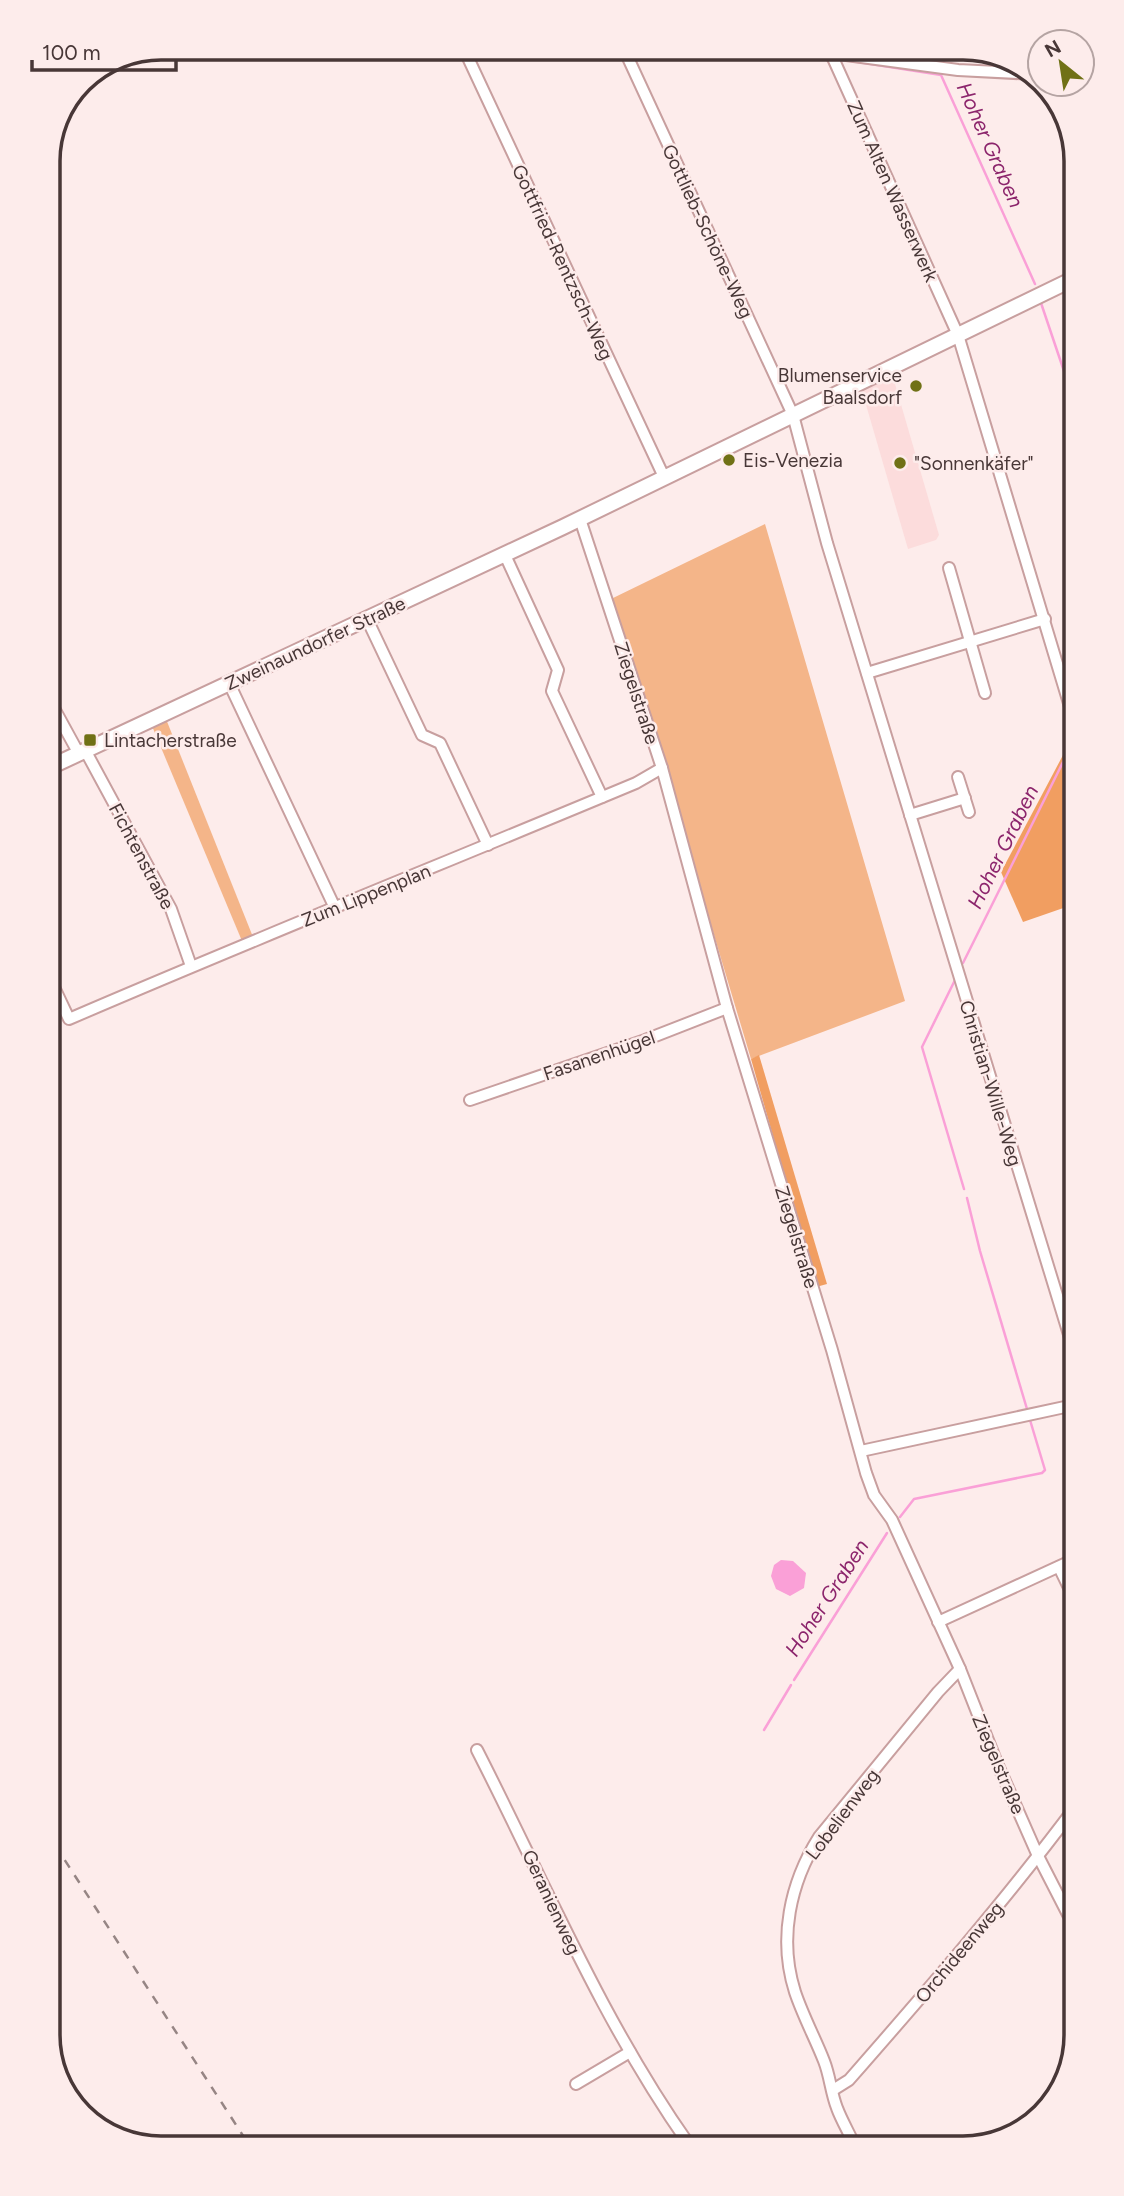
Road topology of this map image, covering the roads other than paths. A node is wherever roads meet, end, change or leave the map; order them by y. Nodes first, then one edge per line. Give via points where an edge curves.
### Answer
1 (469, 60) edge
2 (629, 60) edge
3 (833, 60) edge
4 (884, 60) edge
5 (1003, 68) edge
6 (1004, 71) junction
7 (1011, 72) edge
8 (1064, 283) edge
9 (958, 335) junction
10 (793, 415) junction
11 (664, 477) junction
12 (580, 519) junction
13 (505, 555) junction
14 (949, 568) dead end
15 (367, 619) junction
16 (1045, 619) junction
17 (970, 642) junction
18 (867, 673) junction
19 (229, 683) junction
20 (1064, 686) edge
21 (985, 694) dead end
22 (60, 717) edge
23 (82, 752) junction
24 (60, 762) edge
25 (662, 768) junction
26 (958, 777) dead end
27 (602, 797) junction
28 (965, 798) junction
29 (969, 812) dead end
30 (910, 815) junction
31 (488, 845) junction
32 (335, 908) junction
33 (191, 966) junction
34 (60, 1000) edge
35 (727, 1008) junction
36 (470, 1100) dead end
37 (1064, 1318) edge
38 (1064, 1407) edge
39 (861, 1451) junction
40 (1064, 1564) edge
41 (1059, 1567) junction
42 (1064, 1577) edge
43 (938, 1622) junction
44 (960, 1669) junction
45 (477, 1750) dead end
46 (1064, 1822) edge
47 (1038, 1856) junction
48 (1064, 1907) edge
49 (630, 2052) junction
50 (576, 2084) dead end
51 (833, 2090) junction
52 (683, 2136) edge
53 (850, 2136) edge

1 - 11 street, Gottfried-Rentzsch-Weg
2 - 10 street, Gottlieb-Schöne-Weg
3 - 9 street, Zum Alten Wasserwerk
4 - 6 street
5 - 6 street
6 - 7 street
8 - 9 street, Zweinaundorfer Straße
9 - 10 street, Zweinaundorfer Straße
9 - 16 street, Zum Alten Wasserwerk
10 - 11 street, Zweinaundorfer Straße
10 - 18 street, Christian-Wille-Weg
11 - 12 street, Zweinaundorfer Straße
12 - 13 street, Zweinaundorfer Straße
12 - 25 street, Ziegelstraße
13 - 15 street, Zweinaundorfer Straße
13 - 27 street via 558,670 552,691
14 - 17 street
15 - 19 street, Zweinaundorfer Straße
15 - 31 street via 422,735 440,743
16 - 17 street
16 - 20 street, Zum Alten Wasserwerk
17 - 18 street
17 - 21 street
18 - 30 street, Christian-Wille-Weg
19 - 23 street, Zweinaundorfer Straße
19 - 32 street
22 - 23 street, Fichtenstraße
23 - 24 street, Zweinaundorfer Straße
23 - 33 street, Fichtenstraße via 171,909
25 - 27 street, Zum Lippenplan
25 - 35 street, Ziegelstraße
26 - 28 street
27 - 31 street, Zum Lippenplan
28 - 29 street
28 - 30 street
30 - 37 street, Christian-Wille-Weg
31 - 32 street, Zum Lippenplan
32 - 33 street, Zum Lippenplan
33 - 34 street, Zum Lippenplan via 69,1019
35 - 36 street, Fasanenhügel
35 - 39 street, Ziegelstraße
38 - 39 street
39 - 43 street, Ziegelstraße via 874,1495 892,1520
40 - 41 street
41 - 42 street
41 - 43 street
43 - 44 street, Ziegelstraße
44 - 47 street, Ziegelstraße
44 - 51 street, Lobelienweg via 819,1837 796,1883 788,1933 791,1975
45 - 49 street, Geranienweg
46 - 47 street, Orchideenweg
47 - 48 street, Ziegelstraße
47 - 51 street, Orchideenweg via 916,2004 849,2080
49 - 50 street
49 - 52 street, Geranienweg
51 - 53 street, Lobelienweg

